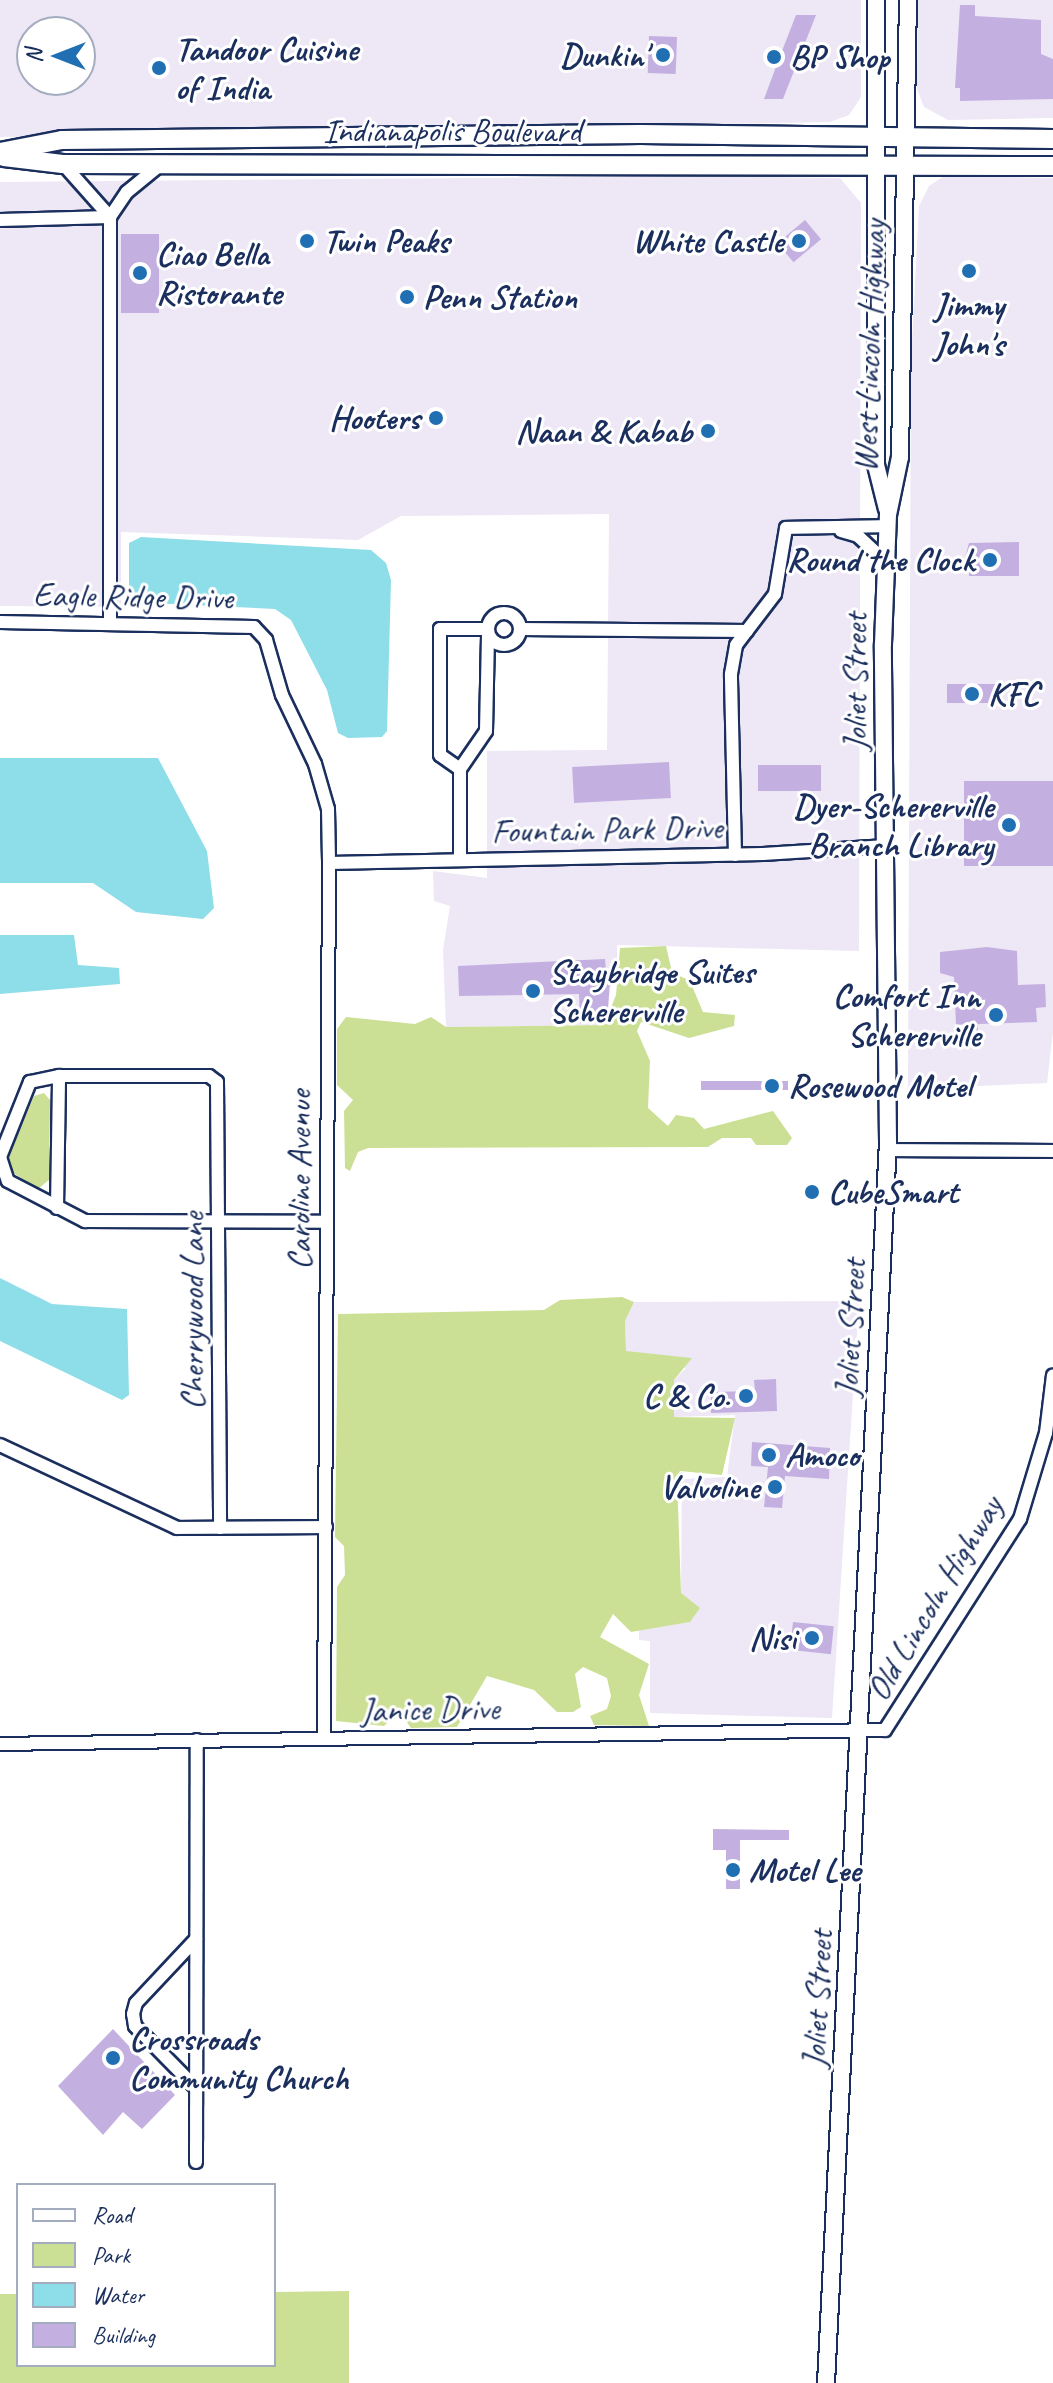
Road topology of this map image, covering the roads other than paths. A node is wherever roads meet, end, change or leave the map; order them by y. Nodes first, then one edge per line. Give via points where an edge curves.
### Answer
1 (876, 0) edge
2 (908, 0) edge
3 (874, 135) junction
4 (906, 135) junction
5 (1053, 139) edge
6 (0, 154) edge
7 (162, 163) junction
8 (63, 164) junction
9 (874, 165) junction
10 (905, 165) junction
11 (1053, 166) edge
12 (110, 217) junction
13 (0, 220) edge
14 (888, 520) junction
15 (830, 527) junction
16 (886, 562) junction
17 (0, 622) edge
18 (110, 623) junction
19 (520, 629) junction
20 (488, 631) junction
21 (747, 631) junction
22 (262, 634) joint
23 (460, 769) junction
24 (886, 846) junction
25 (735, 855) junction
26 (460, 860) junction
27 (329, 863) junction
28 (59, 1076) junction
29 (887, 1150) junction
30 (1053, 1151) edge
31 (0, 1157) edge
32 (57, 1208) junction
33 (221, 1222) junction
34 (326, 1222) junction
35 (1053, 1375) edge
36 (0, 1445) edge
37 (326, 1527) junction
38 (220, 1528) junction
39 (861, 1734) junction
40 (324, 1738) junction
41 (197, 1740) junction
42 (0, 1744) edge
43 (196, 1939) junction
44 (196, 2088) junction
45 (196, 2162) dead end
46 (826, 2383) edge

1 - 3 main road, West Lincoln Highway
2 - 4 main road, West Lincoln Highway
3 - 4 highway, Indianapolis Boulevard
3 - 6 highway, Indianapolis Boulevard via 62,140
3 - 9 main road, West Lincoln Highway
4 - 5 highway, Indianapolis Boulevard
4 - 10 main road, West Lincoln Highway
6 - 8 highway, Indianapolis Boulevard
7 - 8 highway, Indianapolis Boulevard
7 - 9 highway, Indianapolis Boulevard
7 - 12 street via 127,192
8 - 12 street
9 - 10 highway, Indianapolis Boulevard
9 - 14 main road, West Lincoln Highway via 876,465
10 - 11 highway, Indianapolis Boulevard
10 - 14 main road, West Lincoln Highway via 900,457
12 - 13 street
12 - 18 street
14 - 15 street
14 - 16 main road, Joliet Street
15 - 16 street via 858,536
15 - 21 street via 786,528 775,594
16 - 24 main road, Joliet Street
17 - 18 street, Eagle Ridge Drive
18 - 22 street, Eagle Ridge Drive via 235,623
19 - 20 street via 507,645
19 - 20 street via 504,612 490,619
19 - 21 street
20 - 23 street via 486,731
20 - 23 street via 440,629 440,755
21 - 25 street via 736,645 731,674
22 - 27 street, Caroline Avenue via 328,809
23 - 26 street
24 - 25 street, Fountain Park Drive
24 - 29 main road, Joliet Street
25 - 26 street, Fountain Park Drive
26 - 27 street, Fountain Park Drive
27 - 34 street, Caroline Avenue
28 - 31 street via 30,1082
28 - 32 street
28 - 33 street, Cherrywood Lane via 209,1076 221,1093
29 - 30 street
29 - 39 main road, Joliet Street
31 - 32 street via 8,1181
32 - 33 street via 85,1221
33 - 34 street
33 - 38 street, Cherrywood Lane
34 - 37 street, Caroline Avenue
35 - 39 street, Old Lincoln Highway via 1046,1433 1020,1519 892,1723
36 - 38 street via 158,1521
37 - 38 street
37 - 40 street, Caroline Avenue
39 - 40 street, Janice Drive
39 - 46 main road, Joliet Street
40 - 41 street, Janice Drive
41 - 42 street, Janice Drive
41 - 43 street
43 - 44 street
43 - 44 street via 136,2003 133,2014 135,2026
44 - 45 street

